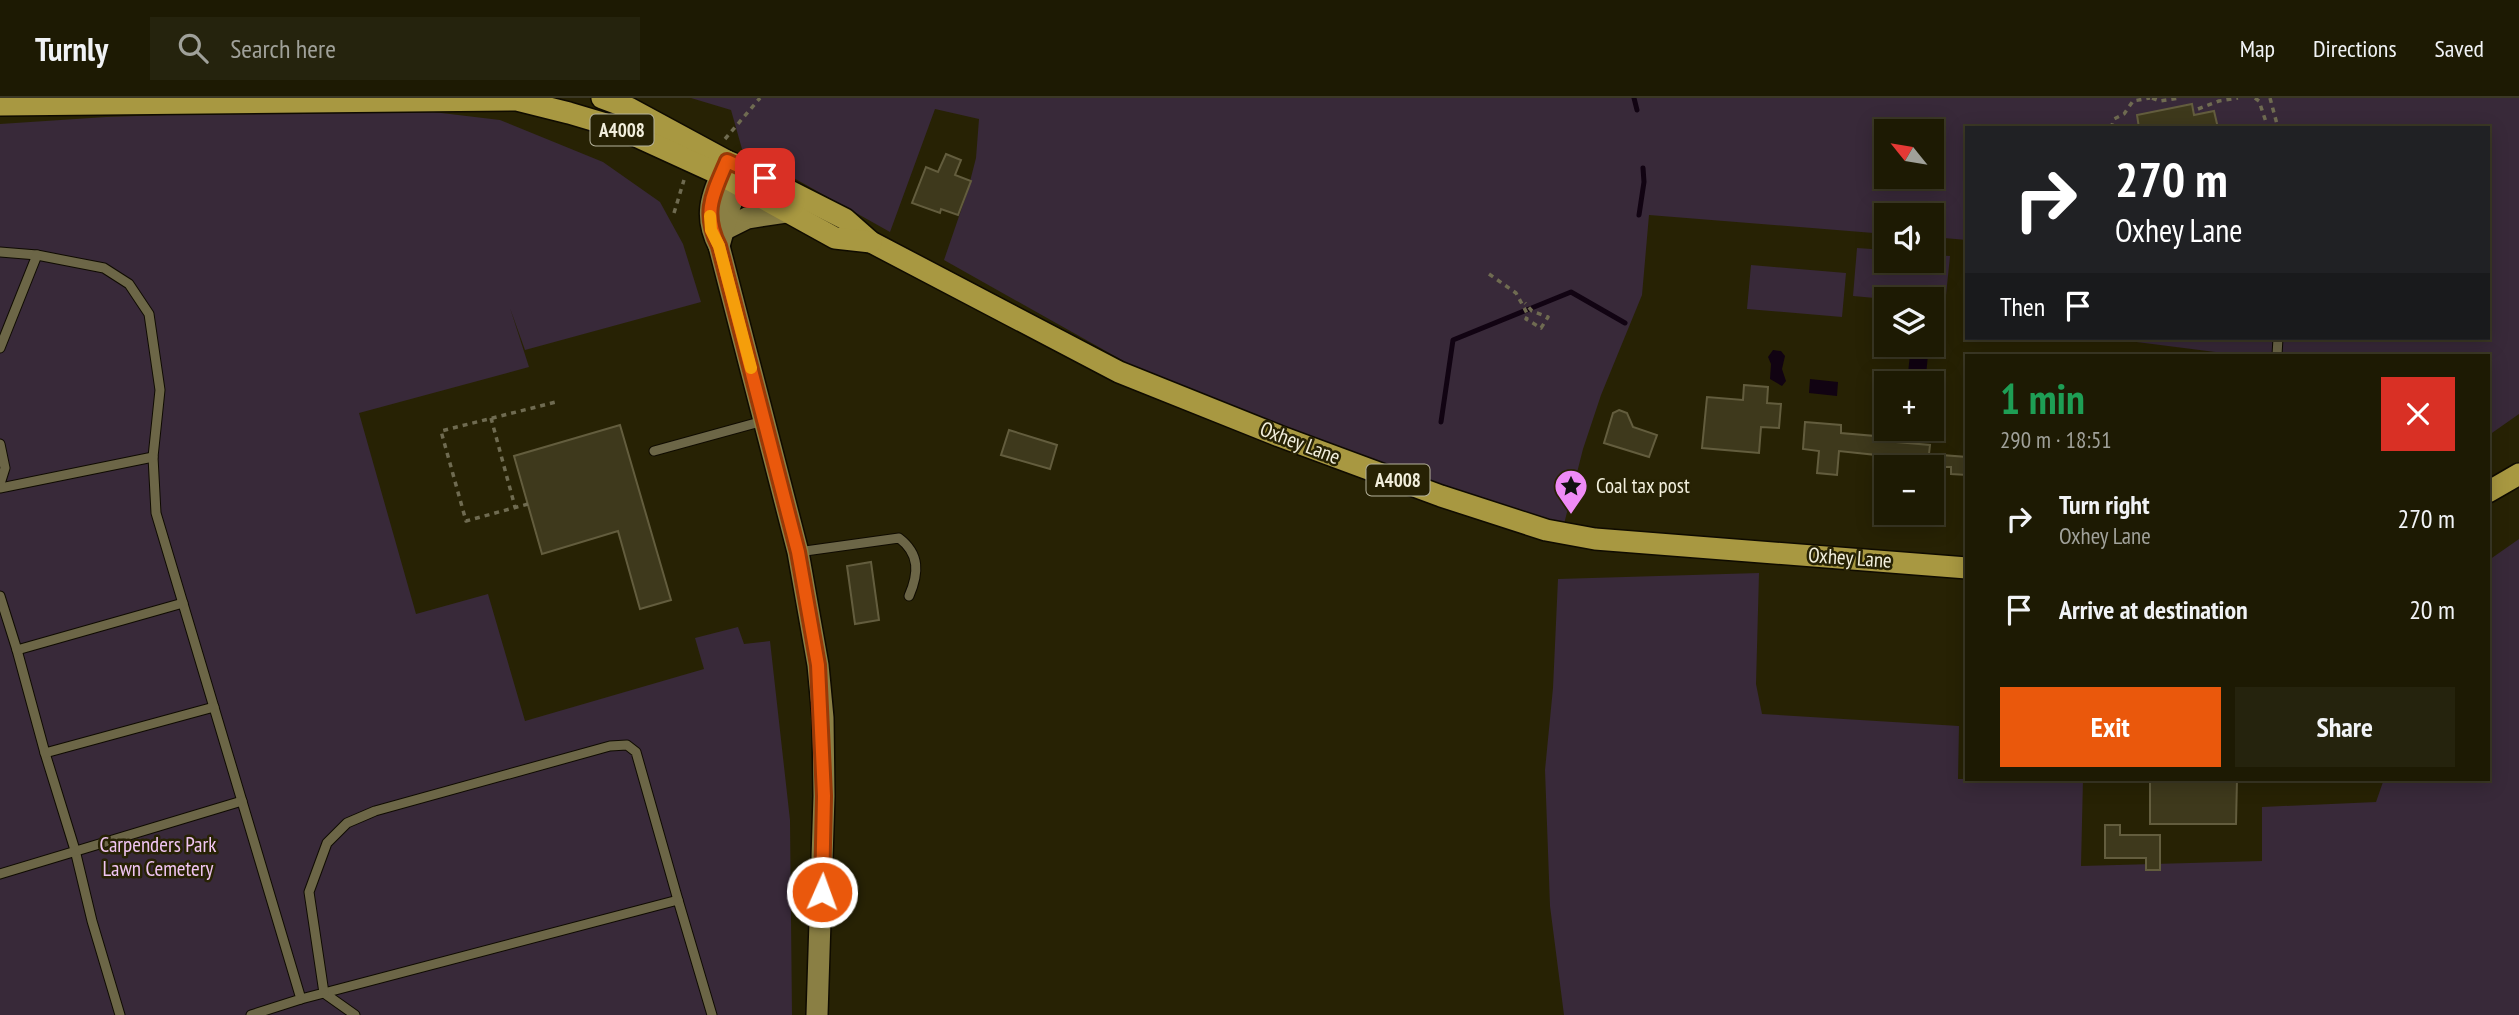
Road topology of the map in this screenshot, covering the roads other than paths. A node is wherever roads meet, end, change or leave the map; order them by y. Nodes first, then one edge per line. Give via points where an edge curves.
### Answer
1 (602, 98) edge
2 (526, 99) edge
3 (0, 105) edge
4 (730, 167) junction
5 (786, 212) junction
6 (722, 238) junction
7 (872, 242) junction
8 (0, 252) edge
9 (37, 255) junction
10 (0, 348) edge
11 (765, 421) junction
12 (0, 444) edge
13 (654, 451) dead end
14 (153, 457) junction
15 (2519, 474) edge
16 (0, 486) edge
17 (2490, 491) edge
18 (798, 552) junction
19 (1965, 568) edge
20 (0, 596) edge
21 (909, 596) dead end
22 (183, 603) junction
23 (17, 650) junction
24 (214, 707) junction
25 (45, 753) junction
26 (242, 801) junction
27 (75, 850) junction
28 (0, 874) edge
29 (678, 900) junction
30 (324, 993) junction
31 (301, 999) junction
32 (120, 1015) edge
33 (251, 1015) edge
34 (355, 1015) edge
35 (712, 1015) edge
36 (817, 1015) edge

1 - 4 main road, Oxhey Lane / A4008 via 629,108
2 - 3 main road, Oxhey Lane / A4008
2 - 4 main road, Oxhey Lane / A4008
4 - 5 main road, Oxhey Lane / A4008
4 - 6 main road
4 - 7 main road, Oxhey Lane / A4008 via 845,219
5 - 6 main road via 747,218
5 - 7 main road, Oxhey Lane / A4008 via 835,238
6 - 11 main road
7 - 19 main road, Oxhey Lane / A4008 via 1119,372 1441,496 1546,530 1595,539
8 - 9 lane
9 - 10 lane
9 - 14 lane via 104,268 129,284 149,314 160,390
11 - 13 lane
11 - 18 main road
12 - 16 lane via 5,468
14 - 16 lane
14 - 22 lane via 156,513
15 - 17 main road
18 - 21 lane via 899,538 913,551 917,567
18 - 36 main road via 818,665 822,718
20 - 23 lane
22 - 23 lane
22 - 24 lane
23 - 25 lane
24 - 25 lane
24 - 26 lane
25 - 27 lane
26 - 27 lane
26 - 31 lane
27 - 28 lane
27 - 32 lane
29 - 30 lane
29 - 30 lane via 636,752 627,745 610,746 375,811 347,823 327,843 309,892
29 - 35 lane
30 - 31 lane
30 - 34 lane
31 - 33 lane

